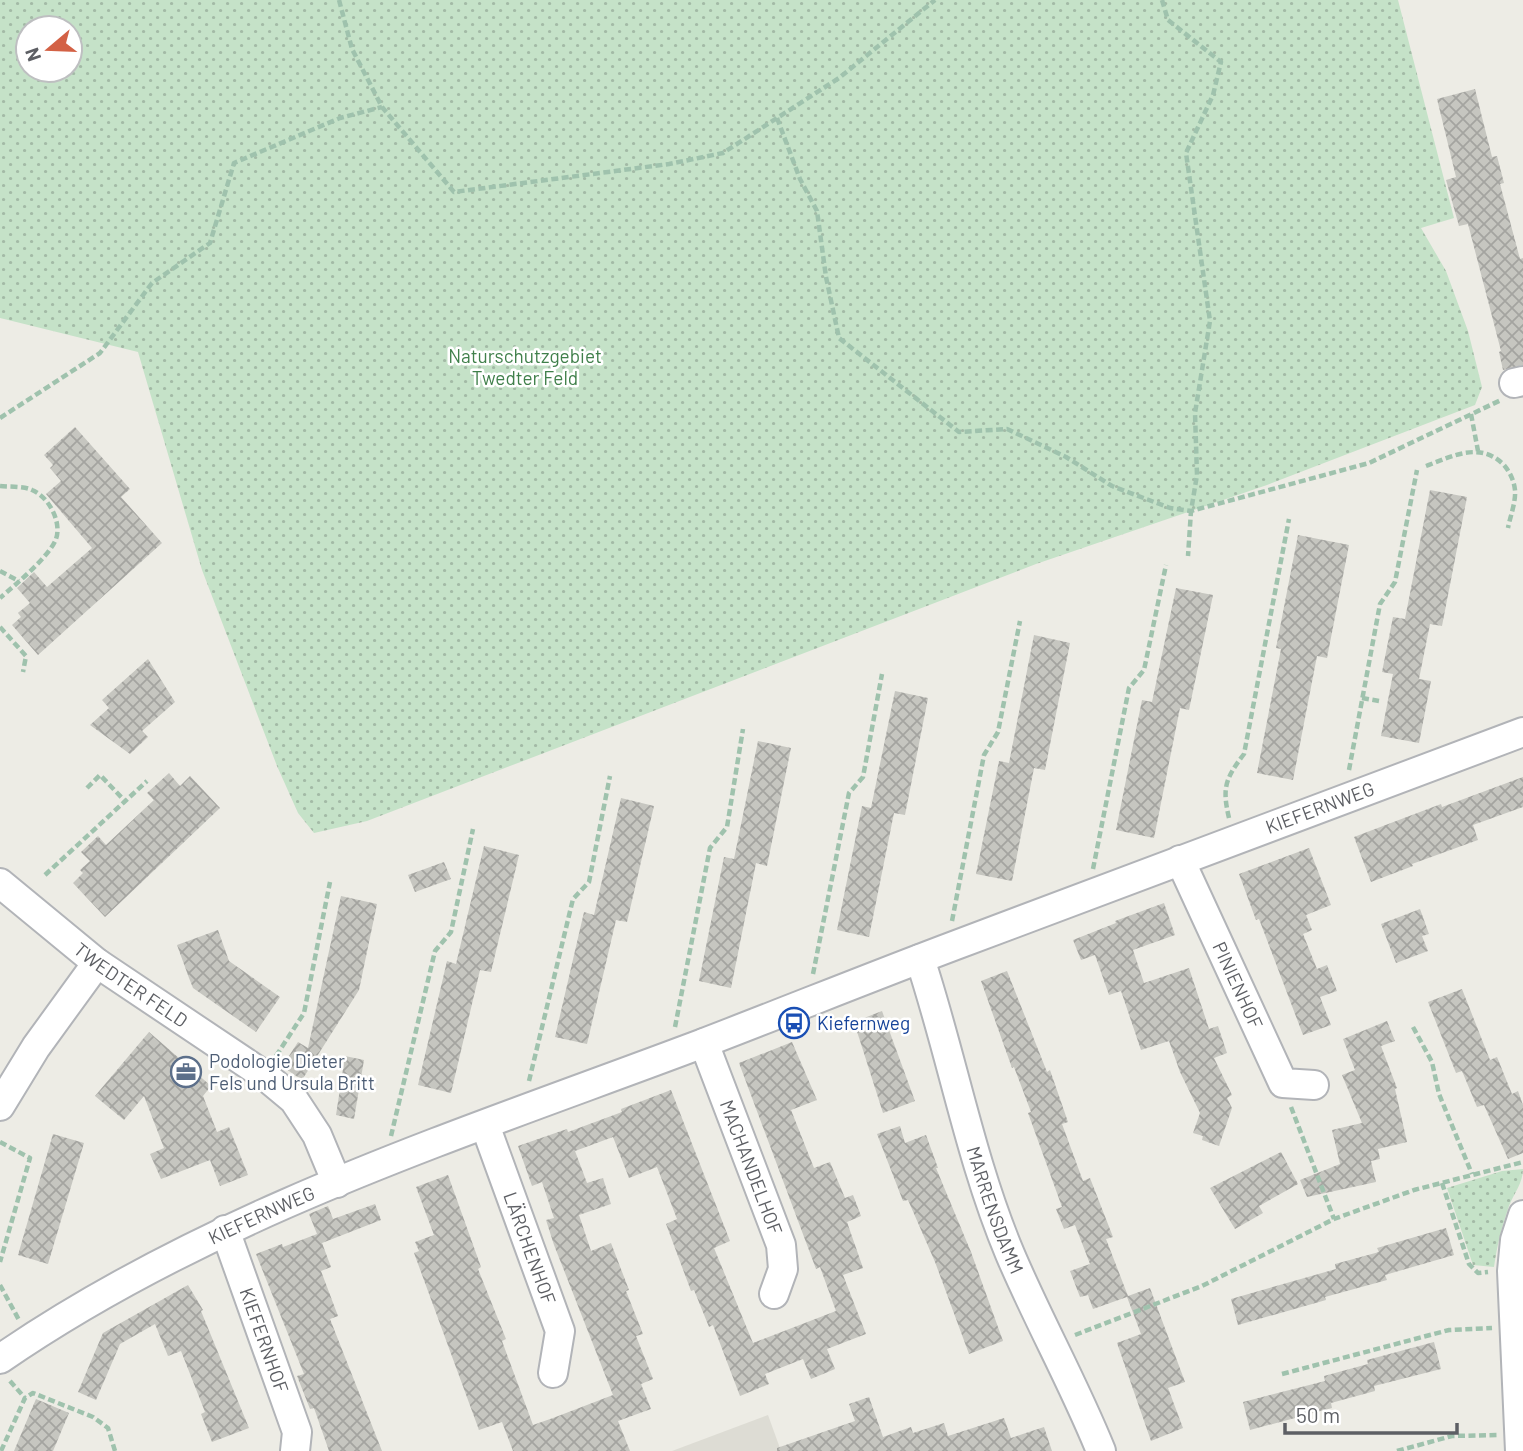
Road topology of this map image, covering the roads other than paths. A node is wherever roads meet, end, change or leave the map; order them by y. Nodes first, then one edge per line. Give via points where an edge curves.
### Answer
1 (1523, 732) edge
2 (1180, 860) junction
3 (0, 883) edge
4 (920, 959) junction
5 (97, 963) junction
6 (692, 1047) junction
7 (1314, 1085) dead end
8 (0, 1106) edge
9 (485, 1125) junction
10 (337, 1183) junction
11 (1523, 1215) edge
12 (225, 1230) junction
13 (774, 1294) dead end
14 (0, 1359) edge
15 (553, 1373) dead end
16 (1520, 1443) edge
17 (295, 1451) edge
18 (1101, 1451) edge

1 - 2 street, KIEFERNWEG
2 - 4 street, KIEFERNWEG
2 - 7 street, PINIENHOF via 1283,1083
3 - 5 street, TWEDTER FELD
4 - 6 street, KIEFERNWEG
4 - 18 street, MARRENSDAMM via 1009,1252
5 - 8 street
5 - 10 street, TWEDTER FELD via 294,1100 317,1135
6 - 9 street, KIEFERNWEG
6 - 13 street, MACHANDELHOF via 781,1245 783,1269
9 - 10 street, KIEFERNWEG
9 - 15 street, LÄRCHENHOF via 560,1331
10 - 12 street, KIEFERNWEG
11 - 16 street via 1512,1271
12 - 14 street, KIEFERNWEG via 80,1307
12 - 17 street, KIEFERNHOF via 297,1432

